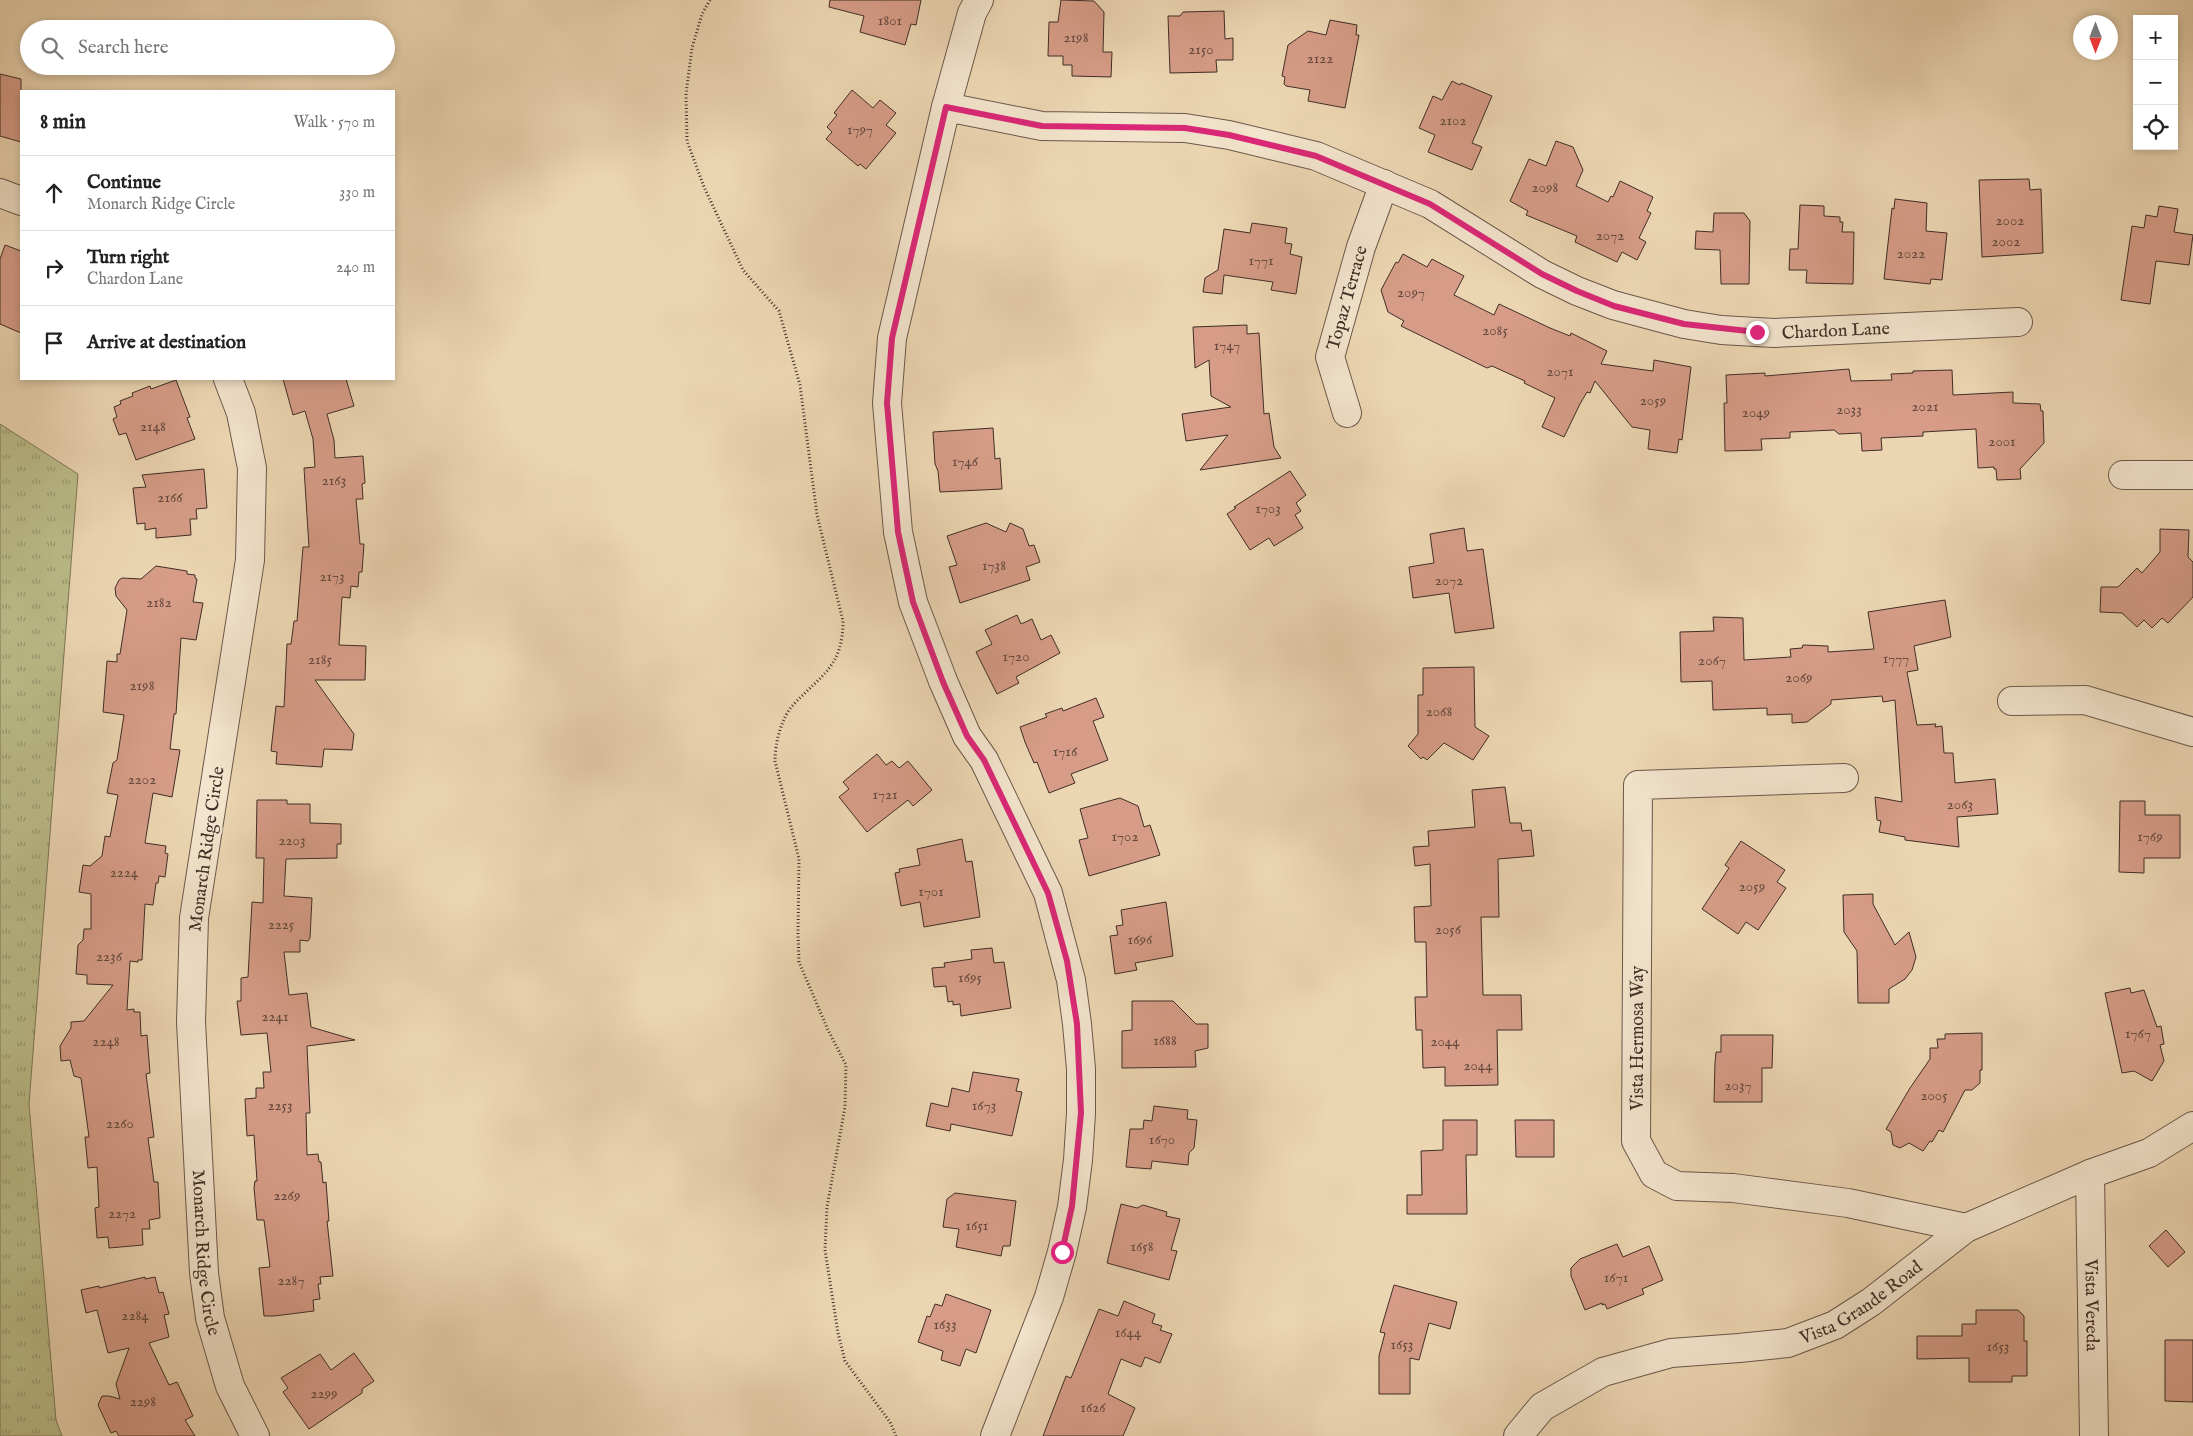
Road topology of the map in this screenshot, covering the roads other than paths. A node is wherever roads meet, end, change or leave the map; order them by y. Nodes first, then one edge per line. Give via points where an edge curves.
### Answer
1 (980, 0) edge
2 (946, 107) junction
3 (1384, 184) junction
4 (0, 193) edge
5 (20, 201) edge
6 (2018, 322) dead end
7 (228, 380) edge
8 (1346, 413) dead end
9 (2123, 475) dead end
10 (2193, 475) edge
11 (2012, 701) dead end
12 (2193, 732) edge
13 (1844, 778) dead end
14 (2193, 1126) edge
15 (2090, 1174) junction
16 (1966, 1228) junction
17 (255, 1436) edge
18 (995, 1436) edge
19 (1518, 1436) edge
20 (2094, 1436) edge

1 - 2 street via 972,13
2 - 3 street, Chardon Lane via 1042,126 1185,128 1229,135 1316,156
2 - 18 street via 892,338 887,403 898,532 913,602 943,682 967,736 984,760 1048,893 1071,980 1081,1068 1078,1160 1062,1252 1046,1304
3 - 6 street, Chardon Lane via 1430,204 1542,274 1577,291 1614,306 1684,324 1774,333
3 - 8 street, Topaz Terrace via 1361,247 1330,357
4 - 5 street
7 - 17 street, Monarch Ridge Circle via 241,413 252,468 250,560 194,918 191,1022 206,1295 224,1370
9 - 10 street
11 - 12 street via 2085,700
13 - 16 street, Vista Hermosa Way via 1638,785 1636,1141 1654,1174 1677,1186 1733,1188 1848,1203
14 - 15 street, Vista Grande Road via 2149,1153
15 - 16 street, Vista Grande Road
15 - 20 street, Vista Vereda
16 - 19 street, Vista Grande Road via 1871,1302 1835,1325 1788,1342 1671,1353 1603,1372 1542,1407

